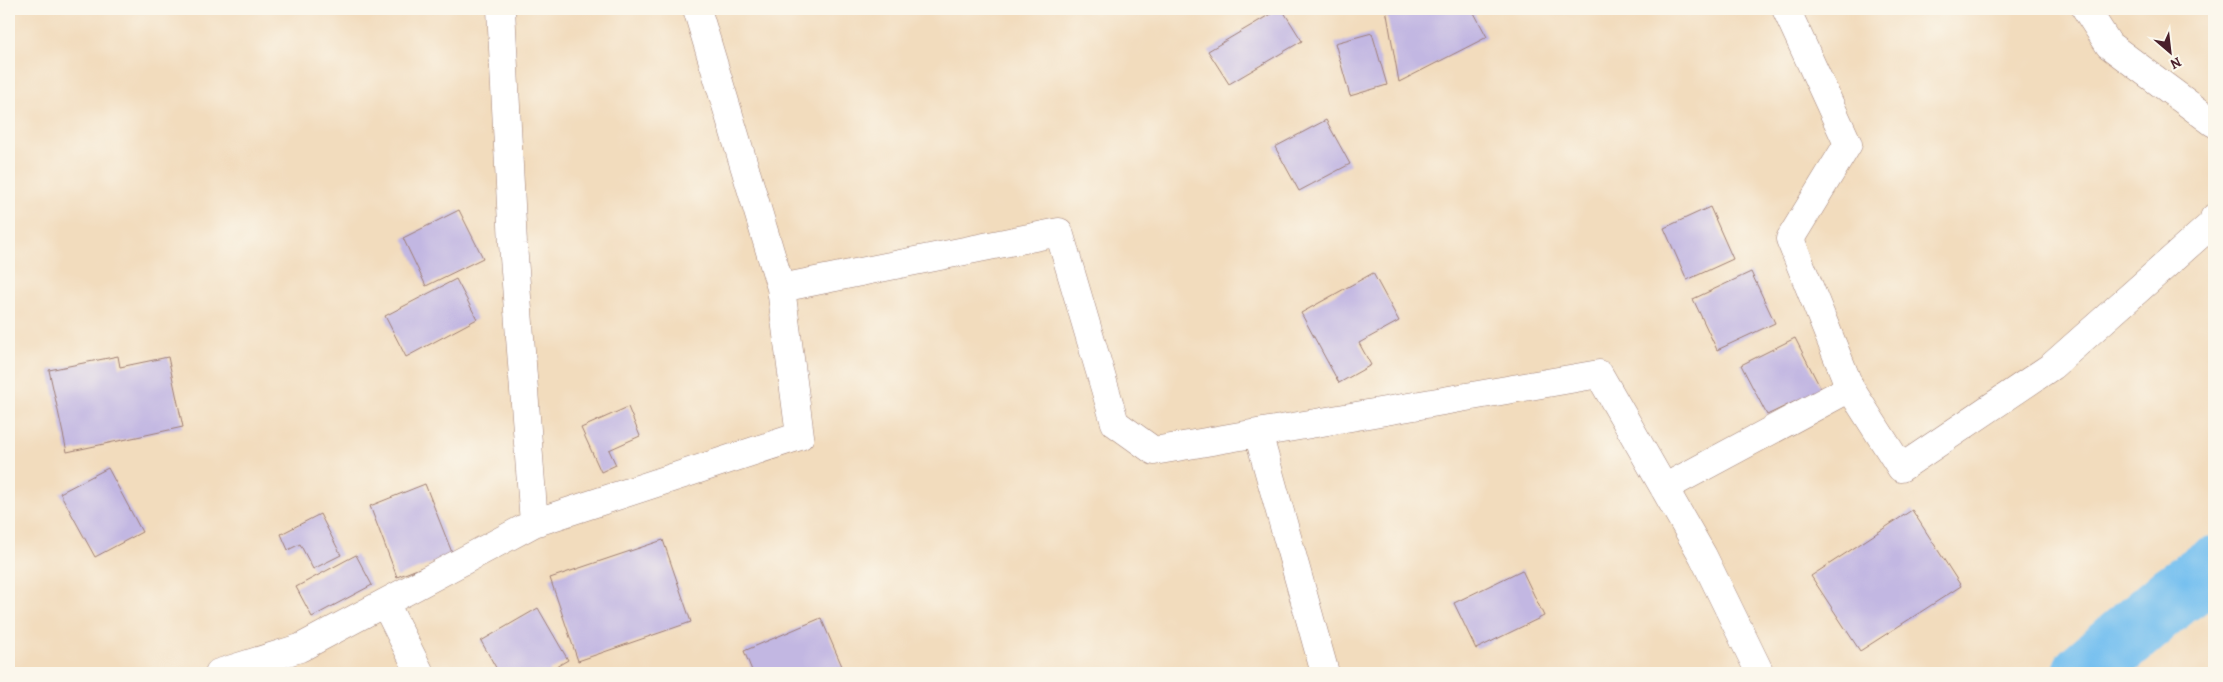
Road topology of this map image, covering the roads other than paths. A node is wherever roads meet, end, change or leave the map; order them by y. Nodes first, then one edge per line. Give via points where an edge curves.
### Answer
1 (501, 9) edge
2 (697, 9) edge
3 (1786, 9) edge
4 (2086, 9) edge
5 (2214, 123) edge
6 (2214, 218) edge
7 (780, 288) junction
8 (1850, 388) junction
9 (1258, 433) junction
10 (1664, 488) junction
11 (534, 523) junction
12 (385, 603) junction
13 (254, 668) edge
14 (219, 673) edge
15 (420, 673) edge
16 (1325, 673) edge
17 (1760, 673) edge

1 - 11 street via 513,244
2 - 7 street
3 - 8 street via 1848,144 1790,239
4 - 5 street via 2109,45
6 - 8 street via 2213,223 2052,366 1901,468
7 - 9 street via 1059,232 1115,423 1154,451
7 - 11 street via 800,436
8 - 10 street
9 - 10 street via 1599,374
9 - 16 street
10 - 17 street via 1703,556
11 - 12 street
12 - 13 street via 300,648
12 - 15 street
13 - 14 street

